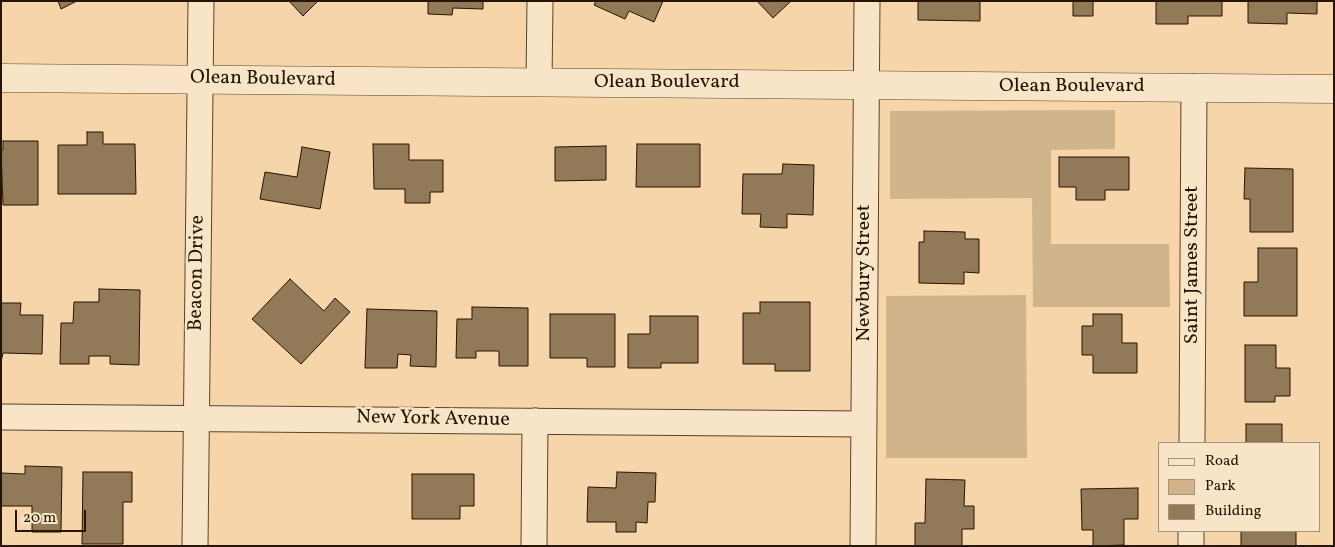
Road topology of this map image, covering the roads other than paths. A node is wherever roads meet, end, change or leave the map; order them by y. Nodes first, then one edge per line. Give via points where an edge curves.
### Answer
1 (201, 1) edge
2 (540, 1) edge
3 (868, 1) edge
4 (1, 78) edge
5 (200, 80) junction
6 (539, 82) junction
7 (867, 85) junction
8 (1194, 88) junction
9 (1334, 89) edge
10 (1, 417) edge
11 (196, 418) junction
12 (535, 421) junction
13 (864, 424) junction
14 (1192, 442) edge
15 (1191, 532) edge
16 (195, 546) edge
17 (534, 546) edge
18 (863, 546) edge
19 (1191, 546) edge

1 - 5 street, Beacon Drive
2 - 6 street
3 - 7 street, Newbury Street
4 - 5 street, Olean Boulevard
5 - 6 street, Olean Boulevard
5 - 11 street, Beacon Drive
6 - 7 street, Olean Boulevard
7 - 8 street, Olean Boulevard
7 - 13 street, Newbury Street
8 - 9 street, Olean Boulevard
8 - 14 street, Saint James Street
10 - 11 street, New York Avenue
11 - 12 street, New York Avenue
11 - 16 street, Beacon Drive
12 - 13 street, New York Avenue
12 - 17 street
13 - 18 street, Newbury Street
15 - 19 street

